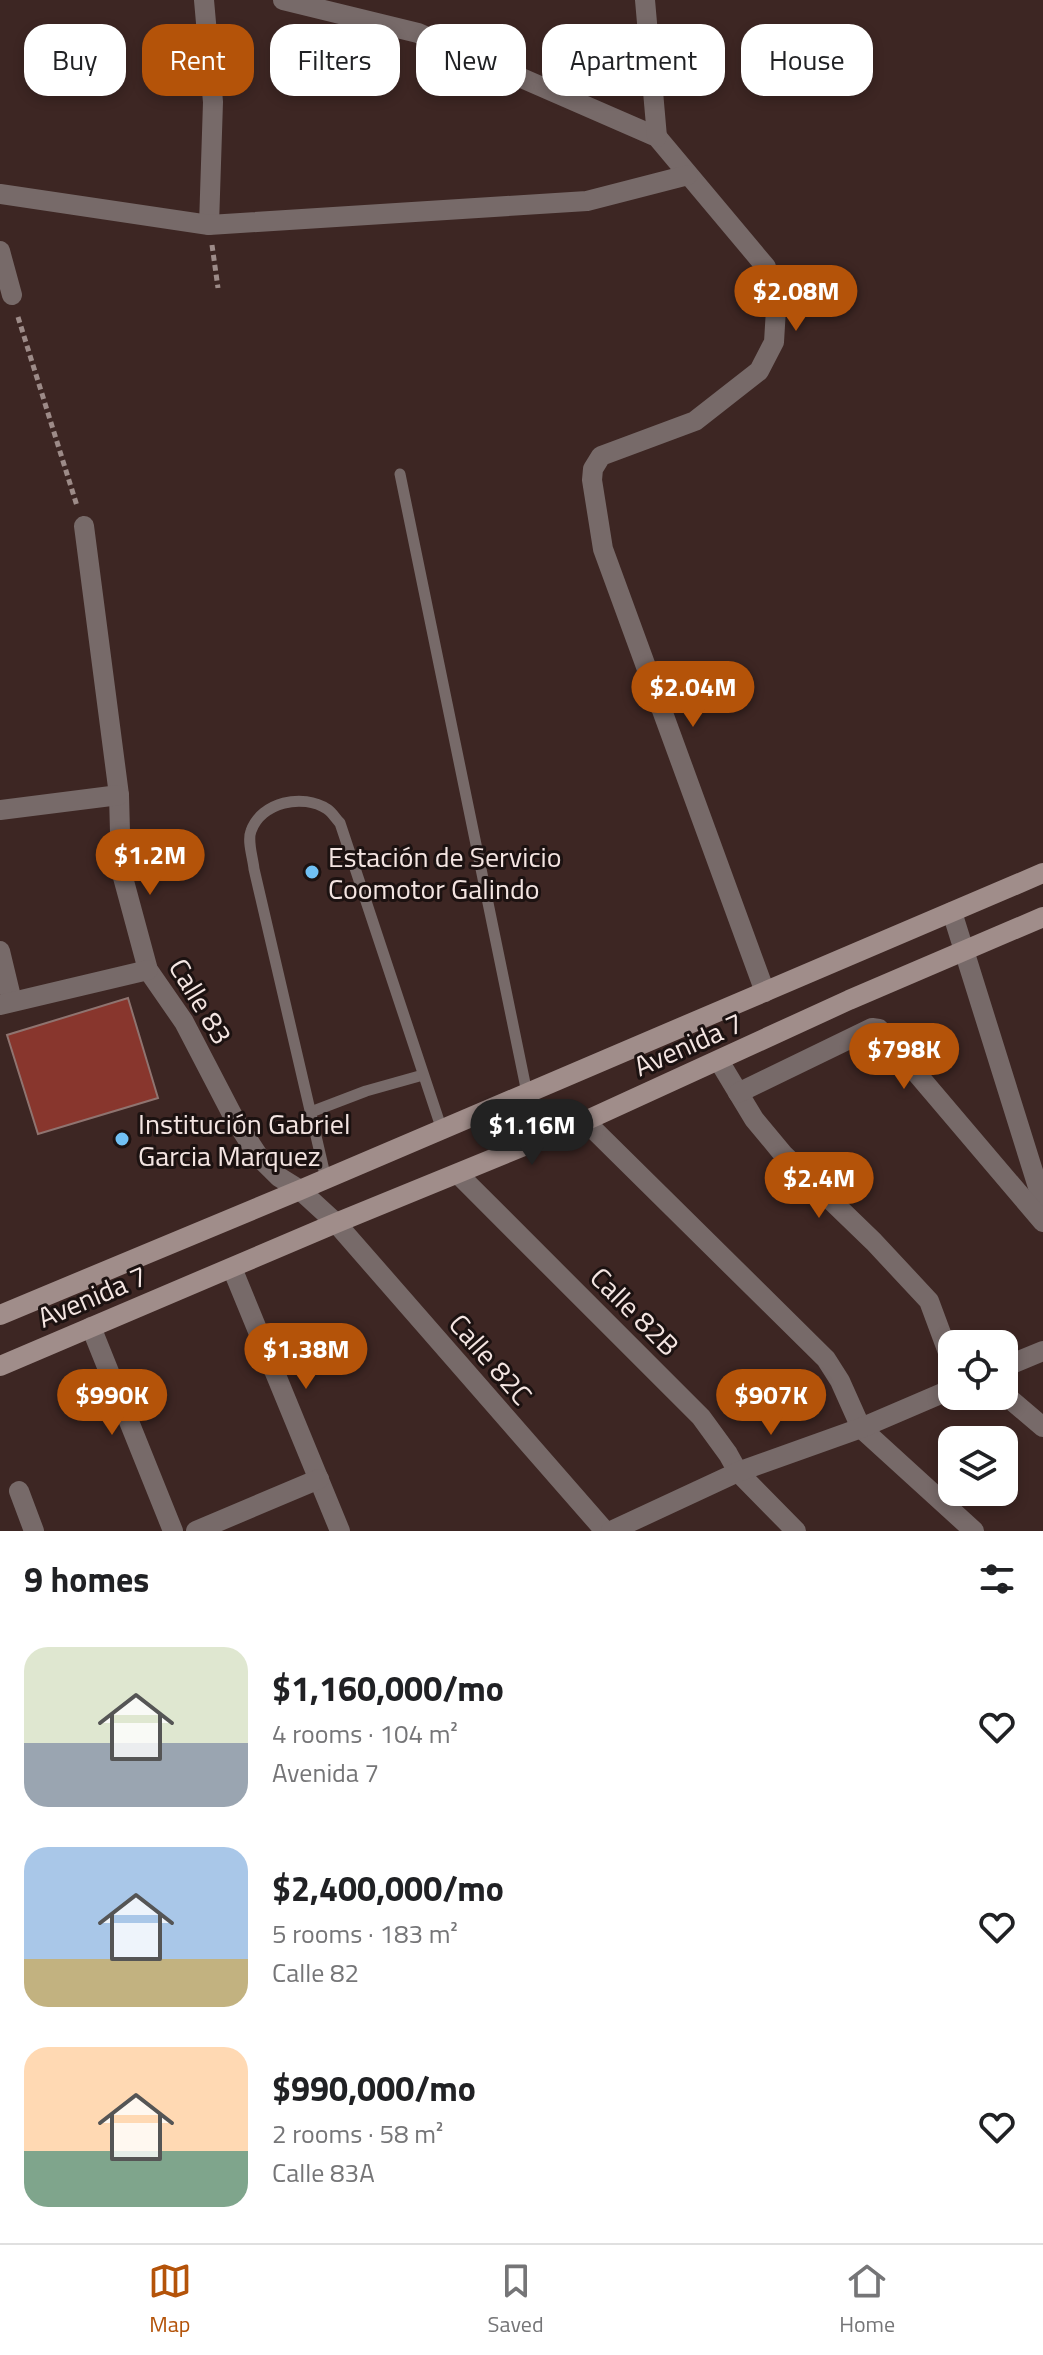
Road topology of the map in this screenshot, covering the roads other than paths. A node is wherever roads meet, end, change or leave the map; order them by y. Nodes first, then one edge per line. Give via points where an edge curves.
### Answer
1 (204, 0) edge
2 (283, 0) edge
3 (645, 0) edge
4 (657, 137) junction
5 (688, 175) junction
6 (0, 194) edge
7 (209, 225) junction
8 (0, 251) edge
9 (12, 295) road end
10 (400, 474) dead end
11 (84, 526) road end
12 (119, 795) junction
13 (0, 810) edge
14 (1043, 873) edge
15 (952, 912) junction
16 (1043, 917) edge
17 (963, 949) junction
18 (0, 951) edge
19 (148, 970) junction
20 (765, 992) junction
21 (6, 1003) edge
22 (719, 1061) junction
23 (423, 1075) junction
24 (527, 1093) junction
25 (738, 1093) junction
26 (311, 1112) junction
27 (585, 1121) junction
28 (442, 1130) junction
29 (458, 1174) junction
30 (326, 1179) junction
31 (300, 1190) junction
32 (1043, 1203) edge
33 (1043, 1222) edge
34 (336, 1223) junction
35 (232, 1268) junction
36 (0, 1315) edge
37 (91, 1327) junction
38 (940, 1330) edge
39 (1043, 1351) edge
40 (1018, 1361) edge
41 (0, 1366) edge
42 (938, 1395) edge
43 (1018, 1406) edge
44 (1043, 1427) edge
45 (861, 1428) junction
46 (738, 1472) junction
47 (319, 1479) junction
48 (19, 1491) dead end
49 (34, 1531) edge
50 (173, 1531) edge
51 (196, 1531) edge
52 (340, 1531) edge
53 (608, 1531) edge
54 (796, 1531) edge
55 (974, 1531) edge

1 - 7 street via 213,102
2 - 4 street via 418,33
3 - 4 street
4 - 5 street
5 - 7 street via 587,201
5 - 20 street via 766,267 776,309 774,342 759,371 706,413 601,456 592,480 603,549
6 - 7 street
8 - 9 street
10 - 24 lane
11 - 12 street, Calle 83
12 - 13 street
12 - 19 street, Calle 83 via 121,870
14 - 15 main road, Avenida 7
15 - 17 street
15 - 20 main road, Avenida 7
16 - 17 main road, Avenida 7
17 - 22 main road, Avenida 7
17 - 32 street
18 - 21 street
19 - 21 street
19 - 31 street, Calle 83 via 184,1022 259,1157
20 - 24 main road, Avenida 7
22 - 25 street
22 - 27 main road, Avenida 7
23 - 26 lane
23 - 26 lane via 340,823 328,809 301,799 280,804 258,818 249,833
23 - 28 lane
24 - 28 main road, Avenida 7
25 - 33 street via 879,1029
25 - 38 street via 783,1154 929,1301
26 - 30 lane
27 - 29 main road, Avenida 7
27 - 45 street via 826,1359
28 - 30 main road, Avenida 7
29 - 34 main road, Avenida 7
29 - 46 street, Calle 82B via 701,1417
30 - 31 main road, Avenida 7
31 - 34 street, Calle 83
31 - 36 main road, Avenida 7
34 - 35 main road, Avenida 7
34 - 53 street, Calle 82C
35 - 37 main road, Avenida 7
35 - 47 street
37 - 41 main road, Avenida 7
37 - 50 street
39 - 40 street
42 - 45 street
43 - 44 street
45 - 46 street
45 - 55 street
46 - 53 street
46 - 54 street, Calle 82B
47 - 51 street
47 - 52 street
48 - 49 street

